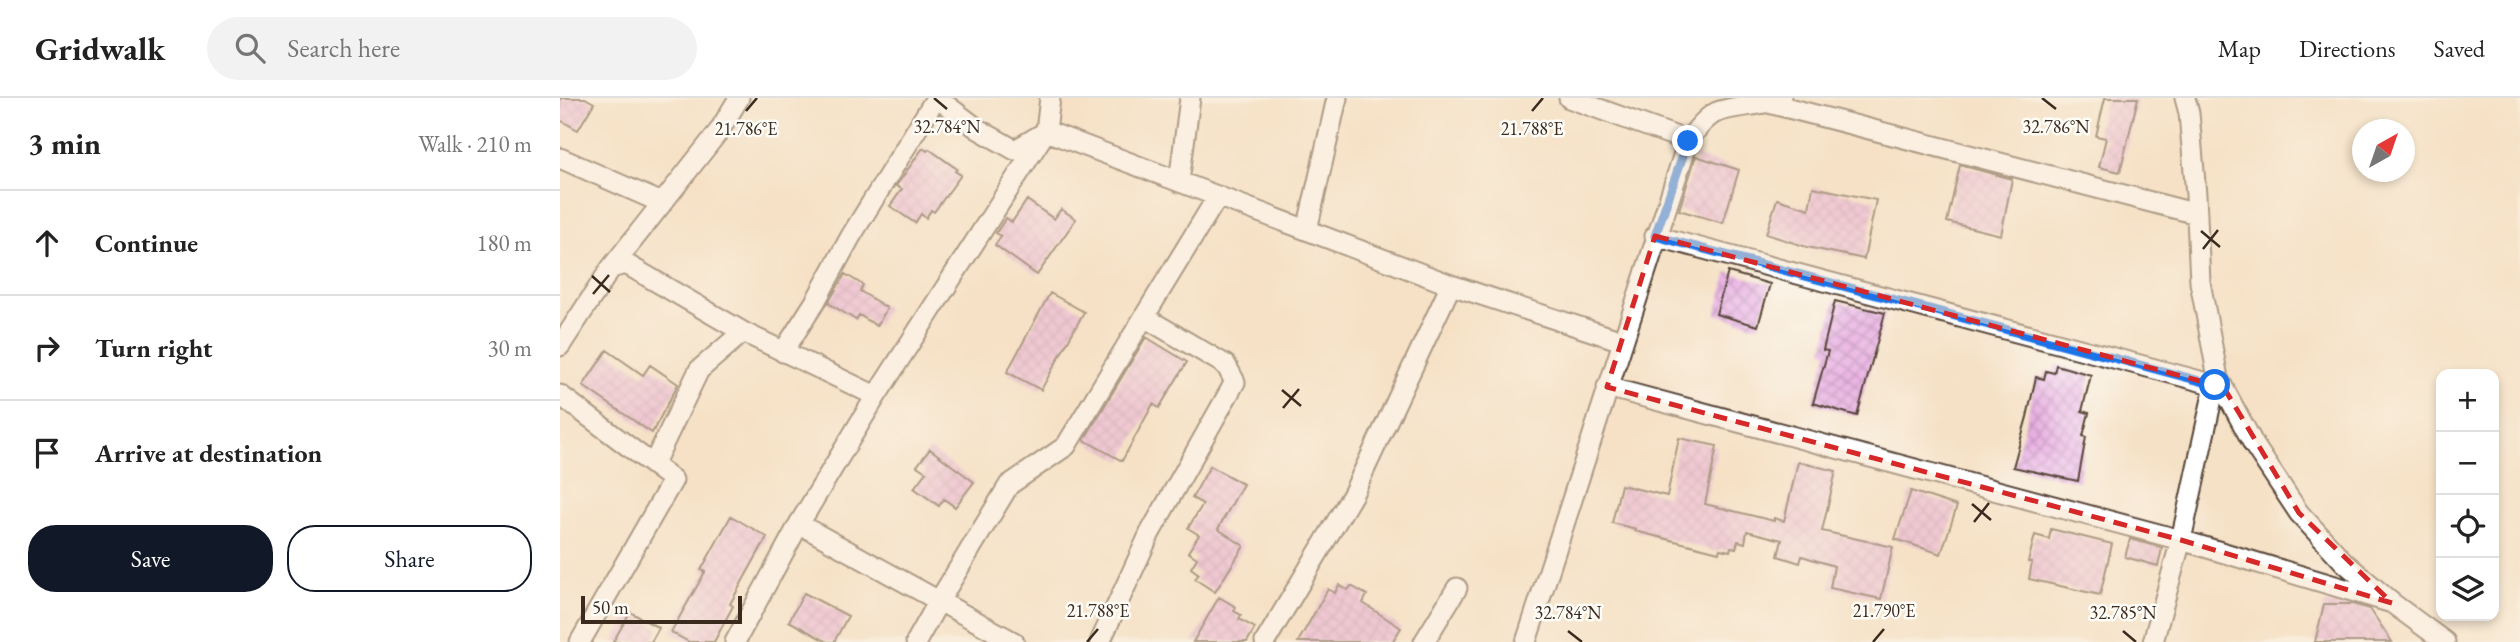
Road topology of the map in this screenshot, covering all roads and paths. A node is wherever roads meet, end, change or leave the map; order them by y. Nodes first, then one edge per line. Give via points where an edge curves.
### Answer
1 (739, 98) edge
2 (937, 98) edge
3 (1050, 98) edge
4 (1190, 98) edge
5 (1337, 98) edge
6 (1569, 98) edge
7 (2185, 98) edge
8 (1775, 101) edge
9 (1046, 131) junction
10 (1688, 141) junction
11 (560, 158) edge
12 (1179, 182) junction
13 (1218, 196) junction
14 (662, 204) junction
15 (2197, 214) junction
16 (1307, 230) junction
17 (1655, 236) junction
18 (611, 268) junction
19 (1451, 285) junction
20 (1144, 317) junction
21 (743, 332) junction
22 (1622, 341) junction
23 (560, 346) edge
24 (783, 352) junction
25 (2217, 382) junction
26 (1607, 387) junction
27 (560, 395) edge
28 (876, 396) junction
29 (653, 464) junction
30 (799, 524) junction
31 (2181, 540) junction
32 (1457, 588) dead end
33 (939, 601) junction
34 (2392, 603) junction
35 (580, 642) edge
36 (735, 642) edge
37 (916, 642) edge
38 (1014, 642) edge
39 (1100, 642) edge
40 (1265, 642) edge
41 (1424, 642) edge
42 (1525, 642) edge
43 (2154, 642) edge
44 (2445, 642) edge

1 - 14 street
2 - 9 street via 1015,150
2 - 24 street
3 - 9 street
4 - 12 street
5 - 16 street
6 - 10 street
7 - 15 street
8 - 10 street via 1716,113
8 - 15 street
9 - 12 street
9 - 28 street
10 - 17 street
11 - 14 street
12 - 13 street
13 - 16 street
13 - 20 street
14 - 18 street
15 - 25 street via 2200,282
16 - 19 street
17 - 22 street
17 - 25 street
18 - 21 street via 626,264
18 - 23 street
19 - 22 street
19 - 40 street via 1353,494
20 - 33 street via 1066,446 1009,485
20 - 39 street via 1226,365 1235,382 1150,533
21 - 24 street
21 - 29 street via 699,370
22 - 26 street
24 - 28 street
25 - 31 street
25 - 34 street via 2299,513 2344,562
26 - 31 street
26 - 42 street
27 - 29 street
28 - 30 street
29 - 35 street via 673,480
30 - 33 street
30 - 36 street
31 - 34 street
31 - 43 street
32 - 41 street
33 - 37 street
33 - 38 street
34 - 44 street

